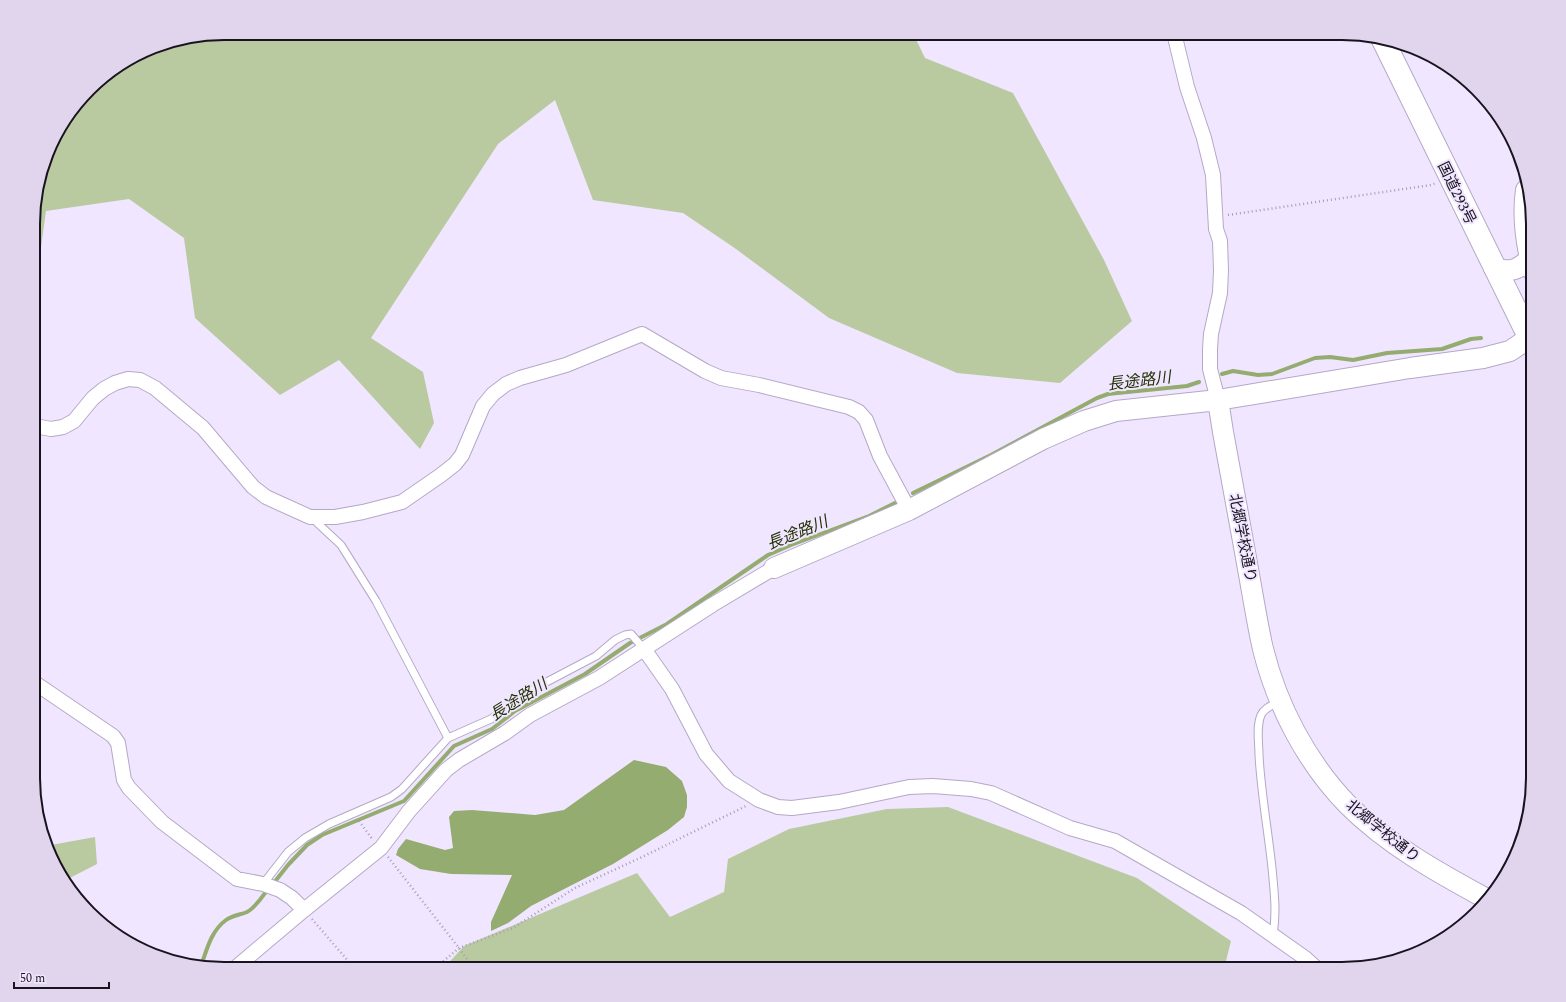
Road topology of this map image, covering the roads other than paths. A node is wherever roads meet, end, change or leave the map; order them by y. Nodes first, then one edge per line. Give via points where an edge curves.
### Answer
1 (1176, 40) edge
2 (1386, 45) edge
3 (1524, 201) edge
4 (1526, 236) edge
5 (1526, 267) edge
6 (1494, 268) junction
7 (1526, 332) edge
8 (1526, 344) edge
9 (1218, 400) junction
10 (40, 427) edge
11 (909, 510) junction
12 (310, 516) junction
13 (774, 568) joint
14 (644, 649) junction
15 (40, 686) edge
16 (1280, 701) junction
17 (448, 738) junction
18 (263, 884) junction
19 (1482, 896) edge
20 (304, 910) junction
21 (1273, 935) junction
22 (242, 962) edge
23 (1309, 962) edge

1 - 9 street via 1186,87 1204,138 1213,175 1216,229 1220,241 1220,293 1210,334 1210,369
2 - 6 highway, 国道293号
3 - 4 street
5 - 6 street via 1504,271
6 - 7 highway, 国道293号
8 - 9 street via 1483,358
9 - 11 street via 1116,410 1084,421 1043,439
9 - 16 street, 北郷学校通り via 1264,650
10 - 12 street via 51,429 63,427 74,421 104,389 128,379 140,380 155,388 203,428 253,487 266,497
11 - 12 street via 880,456 866,420 859,412 759,384 721,378 642,334 566,365 506,384 483,406 462,455 455,464 402,502 335,517
11 - 13 street
12 - 17 lane via 341,545 376,601
13 - 14 street
14 - 17 lane via 631,634 626,635 615,640 596,656 523,696 491,719
14 - 20 street via 458,760 409,811 381,848
14 - 21 street via 672,688 706,754 729,780 759,800 778,807 792,808 839,802 909,786 971,789 991,793 1070,828 1115,841 1220,900
15 - 18 street via 114,736 118,743 124,780 128,788 162,822 237,879
16 - 19 street, 北郷学校通り via 1307,752 1348,805 1416,859
16 - 21 lane via 1264,711 1260,717 1258,730 1260,787 1268,830 1275,898 1276,920
17 - 18 lane via 402,789 391,797 305,838 288,852
18 - 20 street via 280,890
20 - 22 street
21 - 23 street

